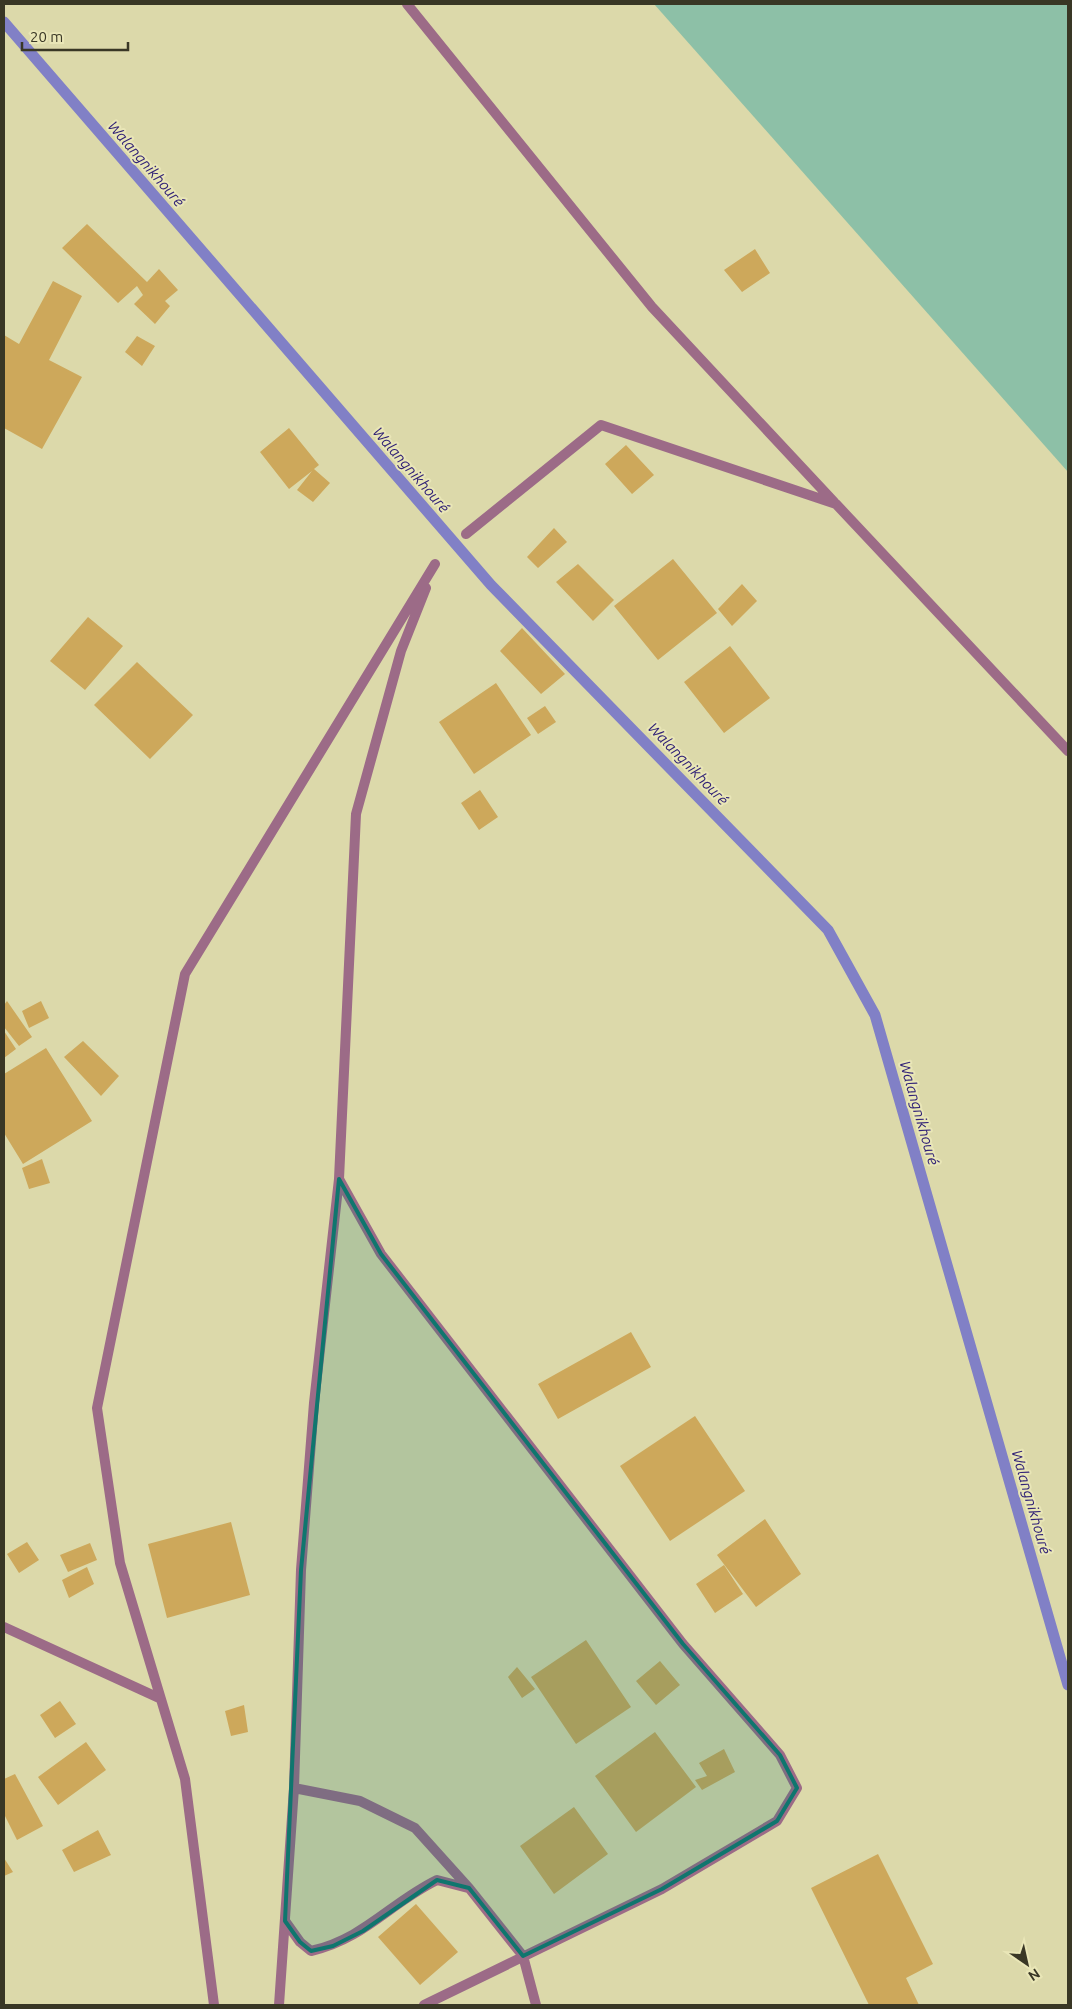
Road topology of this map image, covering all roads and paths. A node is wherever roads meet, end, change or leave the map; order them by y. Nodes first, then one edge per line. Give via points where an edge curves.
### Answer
1 (407, 4) edge
2 (836, 504) junction
3 (466, 534) dead end
4 (1068, 751) edge
5 (339, 1179) junction
6 (4, 1627) edge
7 (159, 1698) junction
8 (294, 1788) junction
9 (469, 1888) junction
10 (285, 1921) junction
11 (523, 1956) junction
12 (214, 2005) edge
13 (279, 2005) edge
14 (424, 2005) edge
15 (536, 2005) edge

1 - 2 street via 652,307
2 - 3 street via 601,425
2 - 4 street
5 - 7 street via 356,814 401,651 435,564 184,974 97,1408 120,1563
5 - 8 street via 314,1403 301,1570
5 - 11 street via 381,1254 683,1644 780,1755 797,1788 777,1821 662,1889
6 - 7 street
7 - 12 street via 185,1779
8 - 9 street via 360,1801 415,1828
8 - 10 street
9 - 10 street via 437,1880 419,1889 363,1931 333,1946 311,1951
9 - 11 street
10 - 13 street
11 - 14 street
11 - 15 street

